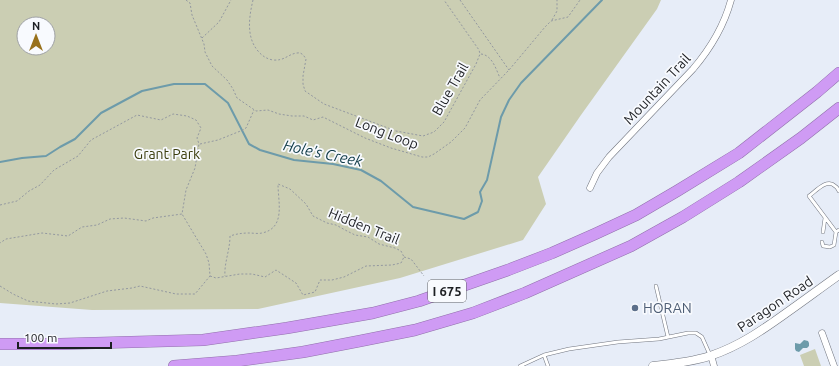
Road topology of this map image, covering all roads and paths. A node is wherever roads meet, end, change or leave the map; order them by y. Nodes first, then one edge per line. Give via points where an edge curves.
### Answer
1 (186, 0) edge
2 (231, 0) edge
3 (253, 0) edge
4 (444, 0) edge
5 (460, 0) edge
6 (557, 0) edge
7 (580, 0) edge
8 (731, 0) edge
9 (551, 21) junction
10 (202, 38) junction
11 (480, 54) junction
12 (509, 70) junction
13 (839, 73) edge
14 (500, 78) junction
15 (839, 108) edge
16 (254, 110) junction
17 (199, 144) junction
18 (590, 188) dead end
19 (839, 191) edge
20 (0, 205) edge
21 (182, 214) junction
22 (825, 218) junction
23 (837, 231) edge
24 (823, 232) dead end
25 (822, 242) dead end
26 (0, 243) edge
27 (404, 257) junction
28 (839, 275) edge
29 (210, 276) junction
30 (225, 276) junction
31 (424, 276) dead end
32 (0, 286) edge
33 (656, 286) dead end
34 (822, 333) dead end
35 (668, 337) junction
36 (0, 344) edge
37 (544, 355) junction
38 (711, 355) junction
39 (174, 366) edge
40 (520, 366) edge
41 (548, 366) edge
42 (653, 366) edge
43 (714, 366) edge
44 (834, 366) edge

1 - 10 path, Long Loop via 190,3
2 - 10 path via 219,22
3 - 11 path, Blue Trail via 250,34 253,45 262,56 282,60 297,53 302,54 306,59 303,76 305,91 324,104 396,131 422,136 434,132 444,122
4 - 11 path, Blue Trail
5 - 12 path
6 - 9 path via 557,11
7 - 9 path, Long Loop via 568,17
8 - 18 street, Mountain Trail via 718,32 702,58 610,157 597,173
9 - 12 path, Long Loop
10 - 16 path, Long Loop via 212,66 227,80 237,98
11 - 14 path via 489,57
12 - 14 path, Long Loop
13 - 36 highway, I 675 via 739,153 636,215 552,253 419,301 373,313 203,340
14 - 16 path, Long Loop via 480,100 464,128 450,142 428,157 391,148 323,117 312,120 304,116
15 - 39 highway, I 675 via 740,182 683,217 631,246 526,293 473,313 422,328 360,341 237,361
16 - 17 path via 243,130
17 - 20 path via 197,138 201,128 196,120 173,114 161,120 137,115 91,140 78,156 54,170 40,185 17,201
17 - 21 path
19 - 22 lane via 835,185 829,183 809,196
21 - 26 path via 146,221 110,218 96,225 82,227 68,236 42,233 6,239
21 - 29 path via 206,254
22 - 23 lane
22 - 24 lane
23 - 25 lane via 834,245 826,247
27 - 30 path, Hidden Trail via 400,263 366,266 344,277 320,280 315,292 303,295 296,282 276,270 265,277 252,274
27 - 30 path, Hidden Trail via 401,251 379,244 368,237 355,235 313,216 306,204 290,189 278,184 279,208 276,223 273,228 263,233 230,236
27 - 31 path via 411,259
28 - 38 street, Paragon Road via 760,332
29 - 30 path, Hidden Trail
29 - 32 path via 195,294 176,294 140,286 107,291 70,303 56,304 28,301
33 - 35 lane
34 - 44 street
35 - 37 lane via 614,342
35 - 38 lane via 696,333 702,337
37 - 40 lane
37 - 41 lane
38 - 42 street, Paragon Road via 686,362
38 - 43 street

